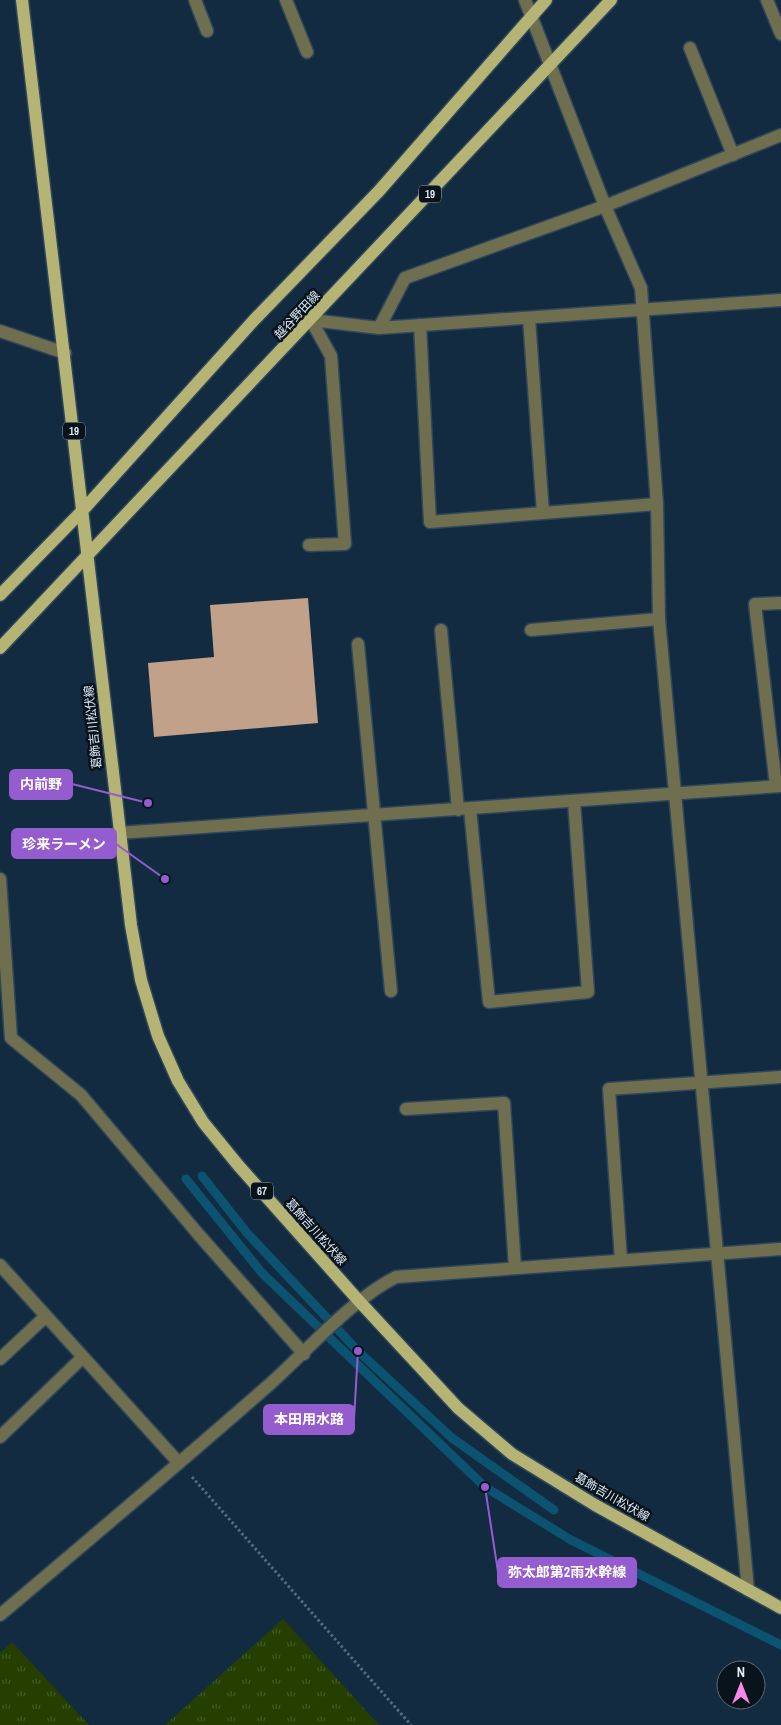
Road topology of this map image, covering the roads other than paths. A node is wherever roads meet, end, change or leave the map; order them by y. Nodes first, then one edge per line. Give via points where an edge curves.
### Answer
1 (22, 0) edge
2 (194, 0) edge
3 (286, 0) edge
4 (525, 0) edge
5 (546, 0) edge
6 (612, 0) edge
7 (767, 0) edge
8 (531, 15) junction
9 (207, 31) dead end
10 (781, 34) edge
11 (690, 48) dead end
12 (307, 52) dead end
13 (550, 66) junction
14 (781, 135) edge
15 (733, 155) junction
16 (606, 206) junction
17 (781, 300) edge
18 (642, 311) junction
19 (529, 318) junction
20 (311, 320) junction
21 (420, 325) junction
22 (379, 328) junction
23 (0, 331) edge
24 (65, 353) junction
25 (658, 504) junction
26 (82, 510) junction
27 (543, 513) junction
28 (309, 545) dead end
29 (88, 557) junction
30 (0, 596) edge
31 (781, 603) edge
32 (659, 619) junction
33 (441, 630) dead end
34 (531, 630) dead end
35 (358, 644) dead end
36 (0, 648) edge
37 (778, 786) edge
38 (675, 794) junction
39 (574, 802) junction
40 (464, 809) junction
41 (373, 816) junction
42 (118, 833) junction
43 (0, 879) edge
44 (390, 991) dead end
45 (781, 1077) edge
46 (702, 1082) junction
47 (406, 1109) dead end
48 (781, 1248) edge
49 (717, 1254) junction
50 (621, 1260) junction
51 (0, 1265) edge
52 (515, 1268) junction
53 (359, 1301) junction
54 (46, 1316) junction
55 (304, 1354) junction
56 (83, 1357) junction
57 (0, 1359) edge
58 (0, 1437) edge
59 (180, 1464) junction
60 (748, 1590) junction
61 (781, 1608) edge
62 (0, 1615) edge

1 - 24 main road, 19
2 - 9 street
3 - 12 street
4 - 8 street
5 - 8 main road
6 - 13 main road, 越谷野田線 / 19
7 - 10 street
8 - 13 street
8 - 26 main road via 379,191 255,319
11 - 15 street
13 - 16 street
13 - 20 main road, 越谷野田線 / 19
14 - 15 street
15 - 16 street
16 - 18 street via 641,288
16 - 22 street via 405,278
17 - 18 street
18 - 19 street
18 - 25 street
19 - 21 street
19 - 27 street
20 - 22 street
20 - 28 street via 331,356 345,544
20 - 29 main road, 越谷野田線 / 19
21 - 22 street
21 - 27 street via 430,522
23 - 24 street
24 - 26 main road, 19
25 - 27 street
25 - 32 street
26 - 29 main road, 葛飾吉川松伏線 / 67
26 - 30 main road
29 - 36 main road, 越谷野田線 / 19
29 - 42 main road, 葛飾吉川松伏線 / 67
31 - 37 street via 755,604
32 - 34 street
32 - 38 street
33 - 40 street
35 - 41 street
37 - 38 street
38 - 39 street
38 - 46 street
39 - 40 street
39 - 40 street via 588,992 489,1002
40 - 41 street
41 - 42 street
41 - 44 street
42 - 53 main road, 葛飾吉川松伏線 / 67 via 142,980 158,1036 178,1081 203,1122 232,1158
43 - 55 street via 11,1038 81,1095
45 - 46 street
46 - 49 street
46 - 50 street via 609,1089
47 - 52 street via 504,1103
48 - 49 street
49 - 50 street
49 - 60 street
50 - 52 street
51 - 54 street
52 - 53 street via 396,1276
53 - 55 street
53 - 60 main road, 葛飾吉川松伏線 / 67 via 458,1408 512,1454 595,1505
54 - 56 street
54 - 57 street
55 - 59 street
56 - 58 street
56 - 59 street
59 - 62 street
60 - 61 main road, 葛飾吉川松伏線 / 67

